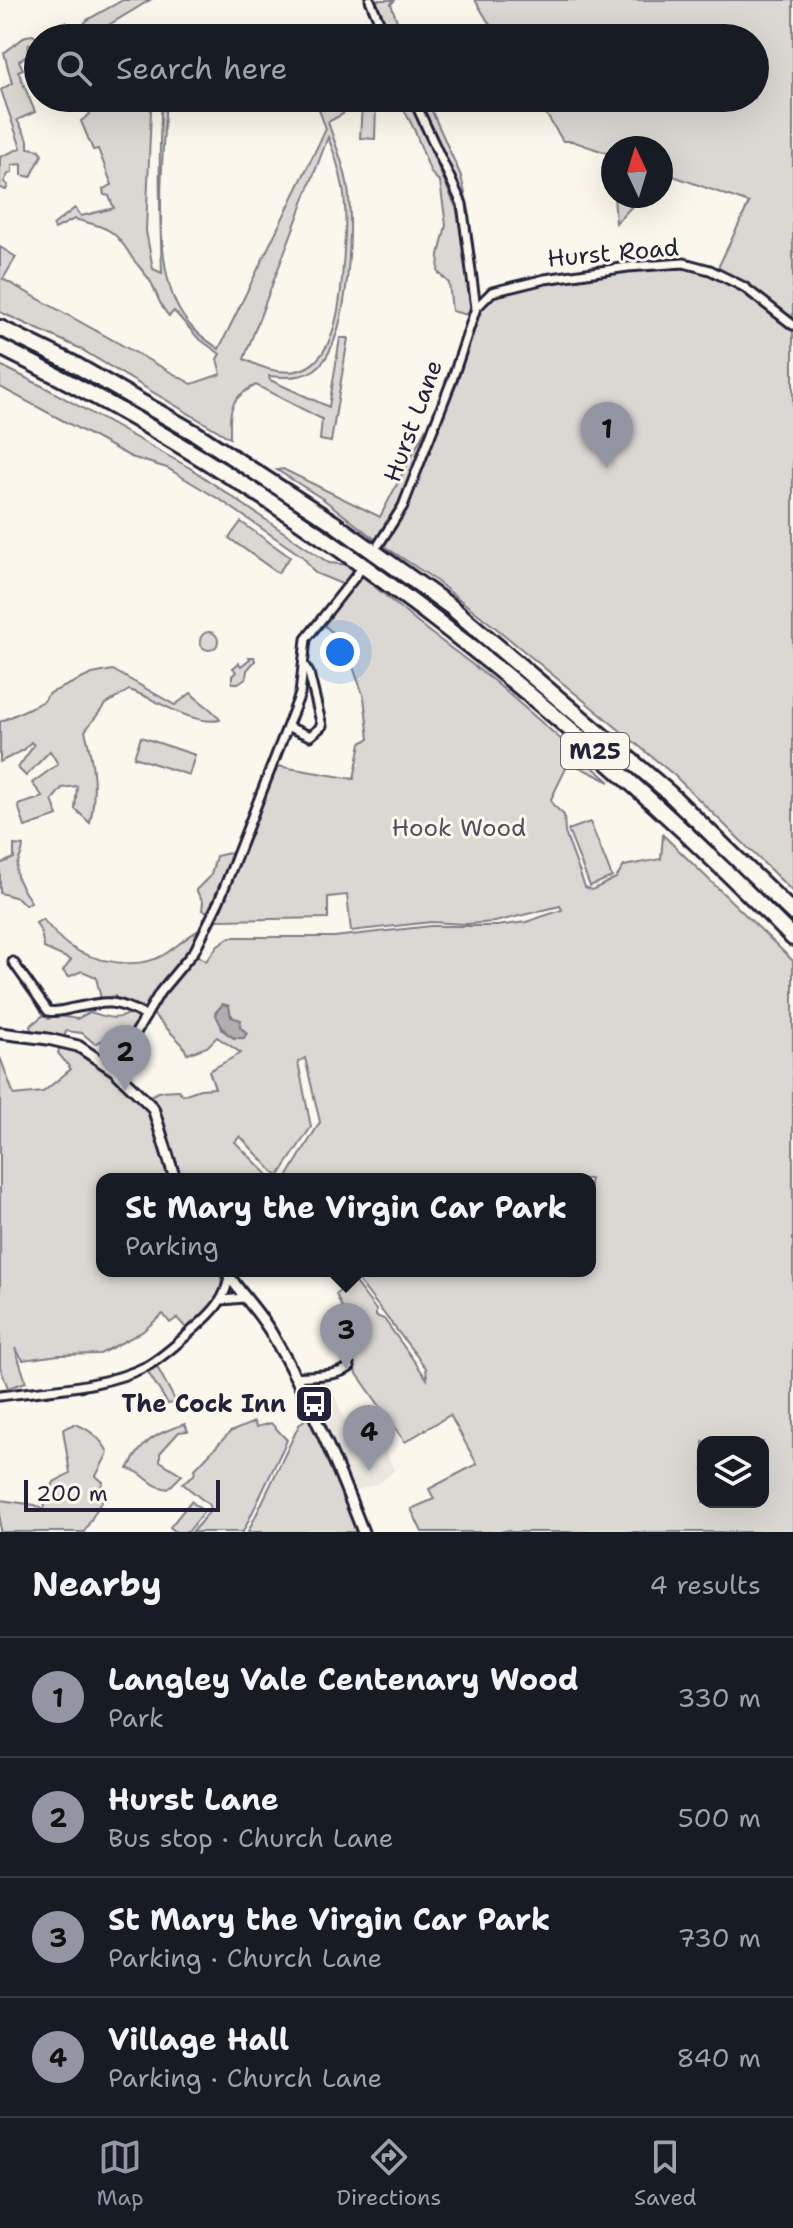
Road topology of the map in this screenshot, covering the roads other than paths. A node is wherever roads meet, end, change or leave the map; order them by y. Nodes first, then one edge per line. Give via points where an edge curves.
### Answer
1 (370, 0) edge
2 (380, 24) edge
3 (419, 112) edge
4 (474, 285) junction
5 (492, 292) junction
6 (476, 308) junction
7 (793, 325) edge
8 (0, 328) edge
9 (0, 347) edge
10 (379, 544) dead end
11 (358, 573) dead end
12 (303, 663) junction
13 (288, 727) junction
14 (793, 913) edge
15 (793, 938) edge
16 (13, 962) dead end
17 (146, 1016) junction
18 (0, 1033) edge
19 (114, 1070) junction
20 (173, 1173) edge
21 (228, 1277) edge
22 (230, 1277) edge
23 (244, 1298) junction
24 (222, 1300) junction
25 (350, 1367) dead end
26 (295, 1377) junction
27 (0, 1396) edge
28 (363, 1532) edge

1 - 2 street
3 - 4 street via 462,204
4 - 5 street
4 - 6 street
5 - 6 street
5 - 7 street, Hurst Road via 556,277 684,263 744,287
6 - 10 street, Hurst Lane via 403,506
8 - 14 highway, M25 via 195,433 451,607 668,792
9 - 15 highway, M25 via 188,450 324,537 441,622 660,809
11 - 12 street via 306,639
12 - 13 street via 300,694
12 - 13 street via 322,726 310,736
13 - 17 street via 195,950
16 - 17 street via 48,1011 121,1003
17 - 19 street
18 - 19 street via 78,1046
19 - 20 street via 153,1108
21 - 24 street
22 - 23 street
23 - 24 street
23 - 26 street via 272,1333
24 - 27 street via 148,1365 98,1382
25 - 26 street
26 - 28 street

